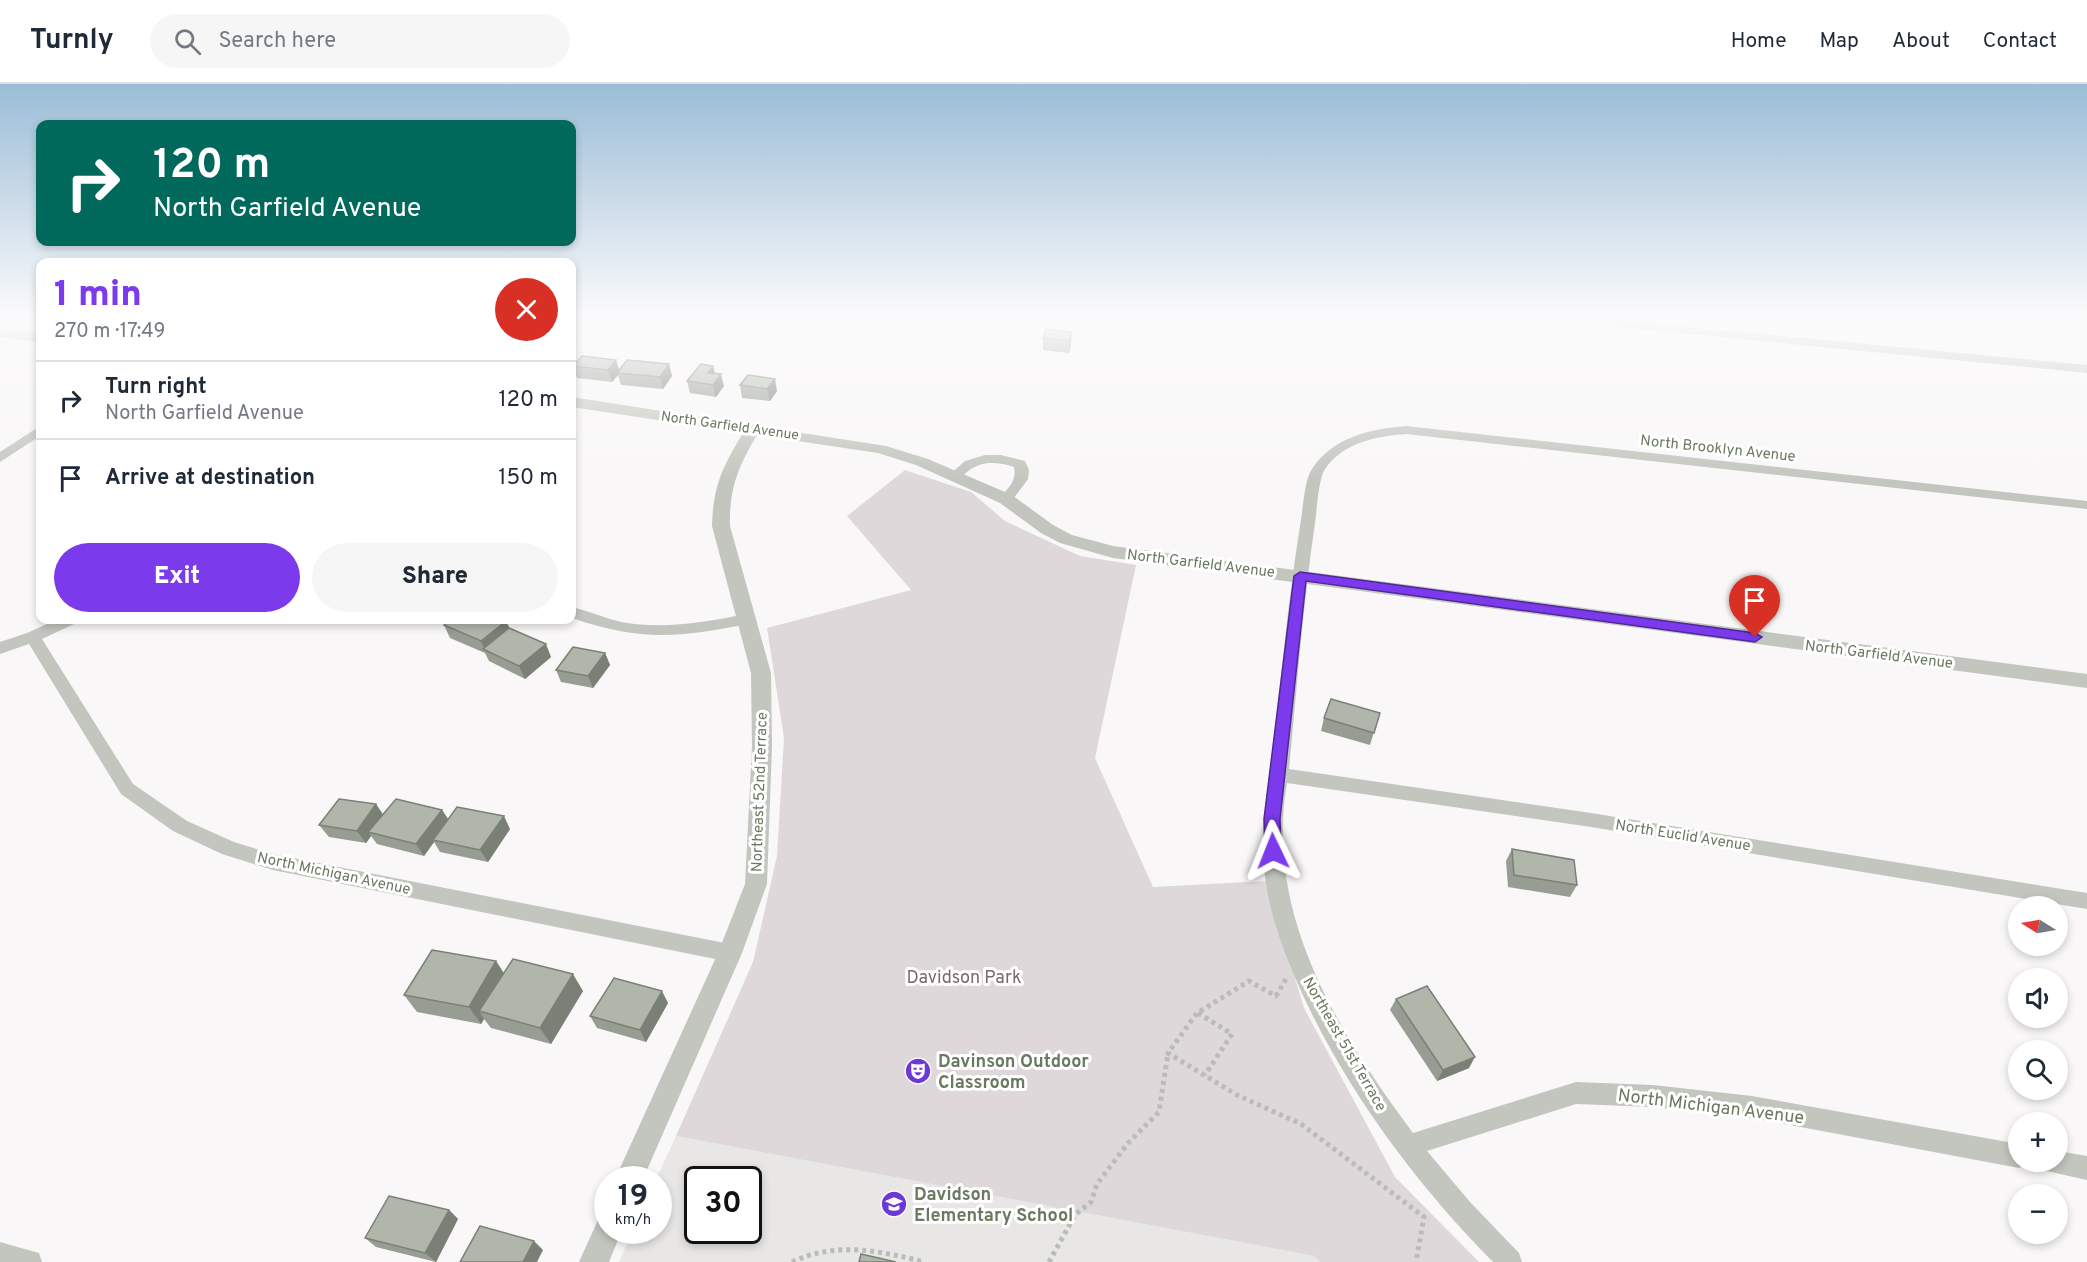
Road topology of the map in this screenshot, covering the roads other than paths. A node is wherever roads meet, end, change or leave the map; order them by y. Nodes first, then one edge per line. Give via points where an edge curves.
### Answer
1 (576, 403) edge
2 (753, 429) junction
3 (36, 433) edge
4 (1347, 443) joint
5 (0, 459) edge
6 (955, 476) junction
7 (1006, 499) junction
8 (2087, 505) edge
9 (1300, 576) junction
10 (576, 614) edge
11 (747, 619) junction
12 (60, 624) edge
13 (33, 637) junction
14 (0, 648) edge
15 (2087, 681) edge
16 (1279, 775) junction
17 (2087, 901) edge
18 (730, 953) junction
19 (1407, 1146) junction
20 (2008, 1154) edge
21 (2068, 1165) edge
22 (636, 1166) edge
23 (2087, 1168) edge
24 (602, 1244) edge
25 (0, 1254) edge
26 (30, 1262) edge
27 (594, 1262) edge
28 (1510, 1262) edge

1 - 2 street, North Garfield Avenue
2 - 6 street, North Garfield Avenue via 866,445
2 - 11 street, Northeast 52nd Terrace via 730,468 721,506 721,526
3 - 5 street
4 - 8 street, North Brooklyn Avenue via 1373,434 1406,430
4 - 9 street, Northeast 51st Terrace via 1324,459 1316,472
6 - 7 street, North Garfield Avenue
6 - 7 street via 967,464 982,458 1020,464 1023,482
7 - 9 street, North Garfield Avenue via 1047,530 1089,547
9 - 15 street, North Garfield Avenue
9 - 16 street, Northeast 51st Terrace
10 - 11 street via 641,632 695,630
11 - 18 street, Northeast 52nd Terrace via 761,673 756,884
12 - 13 street
13 - 14 street
13 - 18 street, North Michigan Avenue via 127,789 180,826 273,862
16 - 17 street, North Euclid Avenue via 1591,820
16 - 19 street, Northeast 51st Terrace via 1272,819 1273,867 1284,919 1317,1003 1362,1081
18 - 22 street, Northeast 52nd Terrace
19 - 20 street, North Michigan Avenue via 1576,1093 1653,1096 1752,1107
19 - 28 street, Northeast 51st Terrace via 1442,1190
21 - 23 street
24 - 27 street
25 - 26 street

